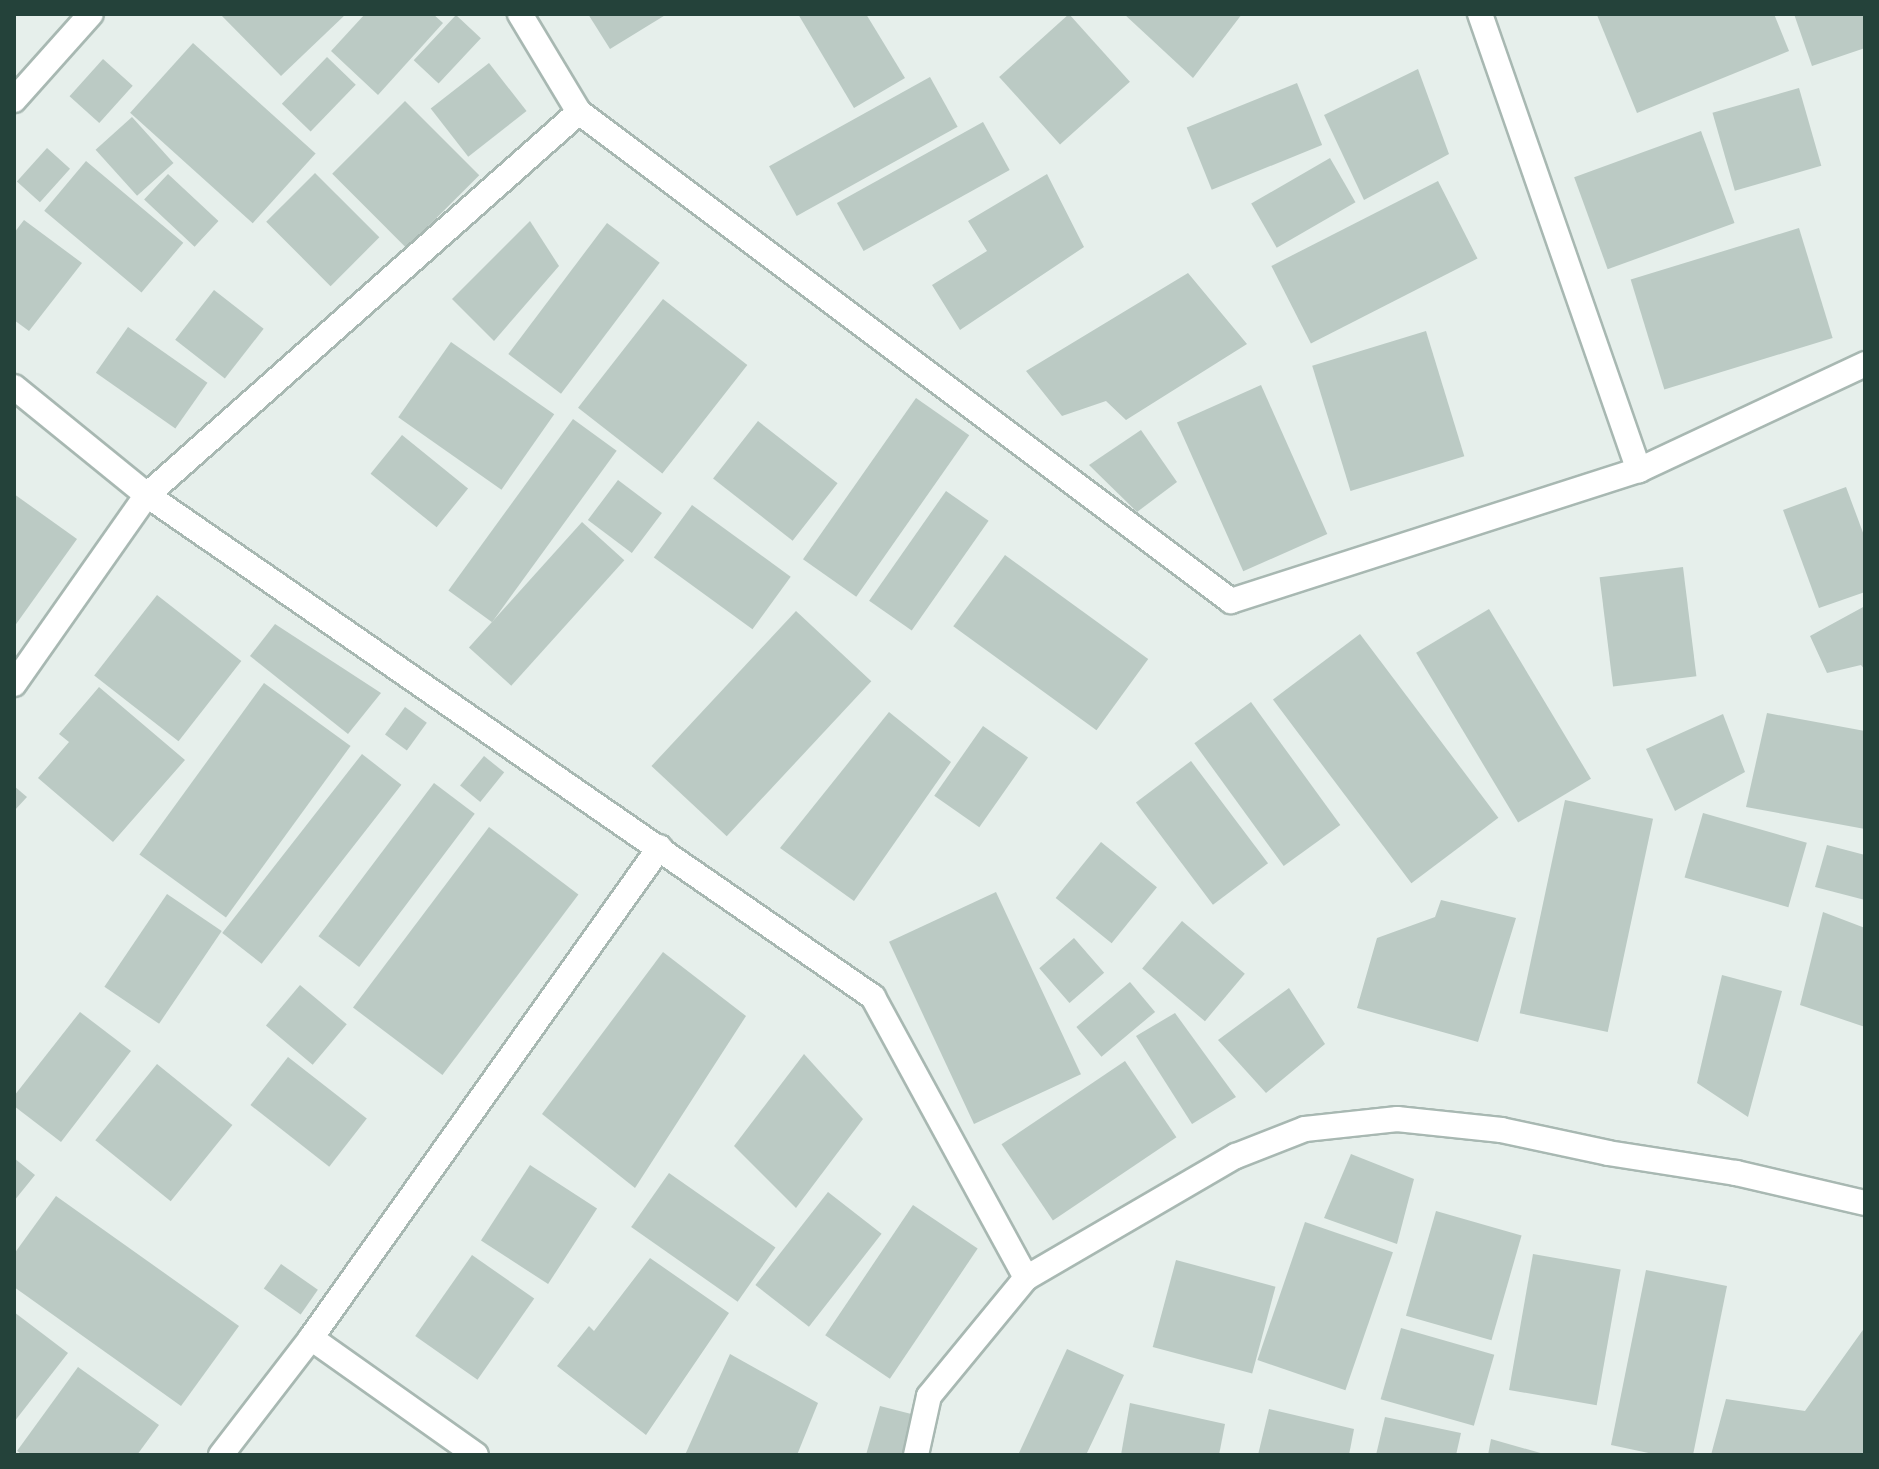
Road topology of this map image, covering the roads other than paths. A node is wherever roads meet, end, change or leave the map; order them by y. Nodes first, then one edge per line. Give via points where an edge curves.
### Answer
1 (91, 14) edge
2 (520, 14) edge
3 (1480, 14) edge
4 (14, 100) edge
5 (579, 112) junction
6 (1865, 364) edge
7 (14, 387) edge
8 (1639, 470) junction
9 (147, 495) junction
10 (14, 684) edge
11 (660, 847) junction
12 (1865, 1203) edge
13 (1026, 1278) junction
14 (311, 1338) junction
15 (221, 1455) edge
16 (476, 1455) edge
17 (916, 1455) edge

1 - 4 street
2 - 5 street
3 - 8 street
5 - 8 street via 1231,601
5 - 9 street
6 - 8 street
7 - 9 street
9 - 10 street
9 - 11 street
11 - 13 street via 873,997
11 - 14 street
12 - 13 street via 1736,1173 1501,1130 1397,1119 1305,1129 1236,1156
13 - 17 street via 929,1396
14 - 15 street
14 - 16 street

